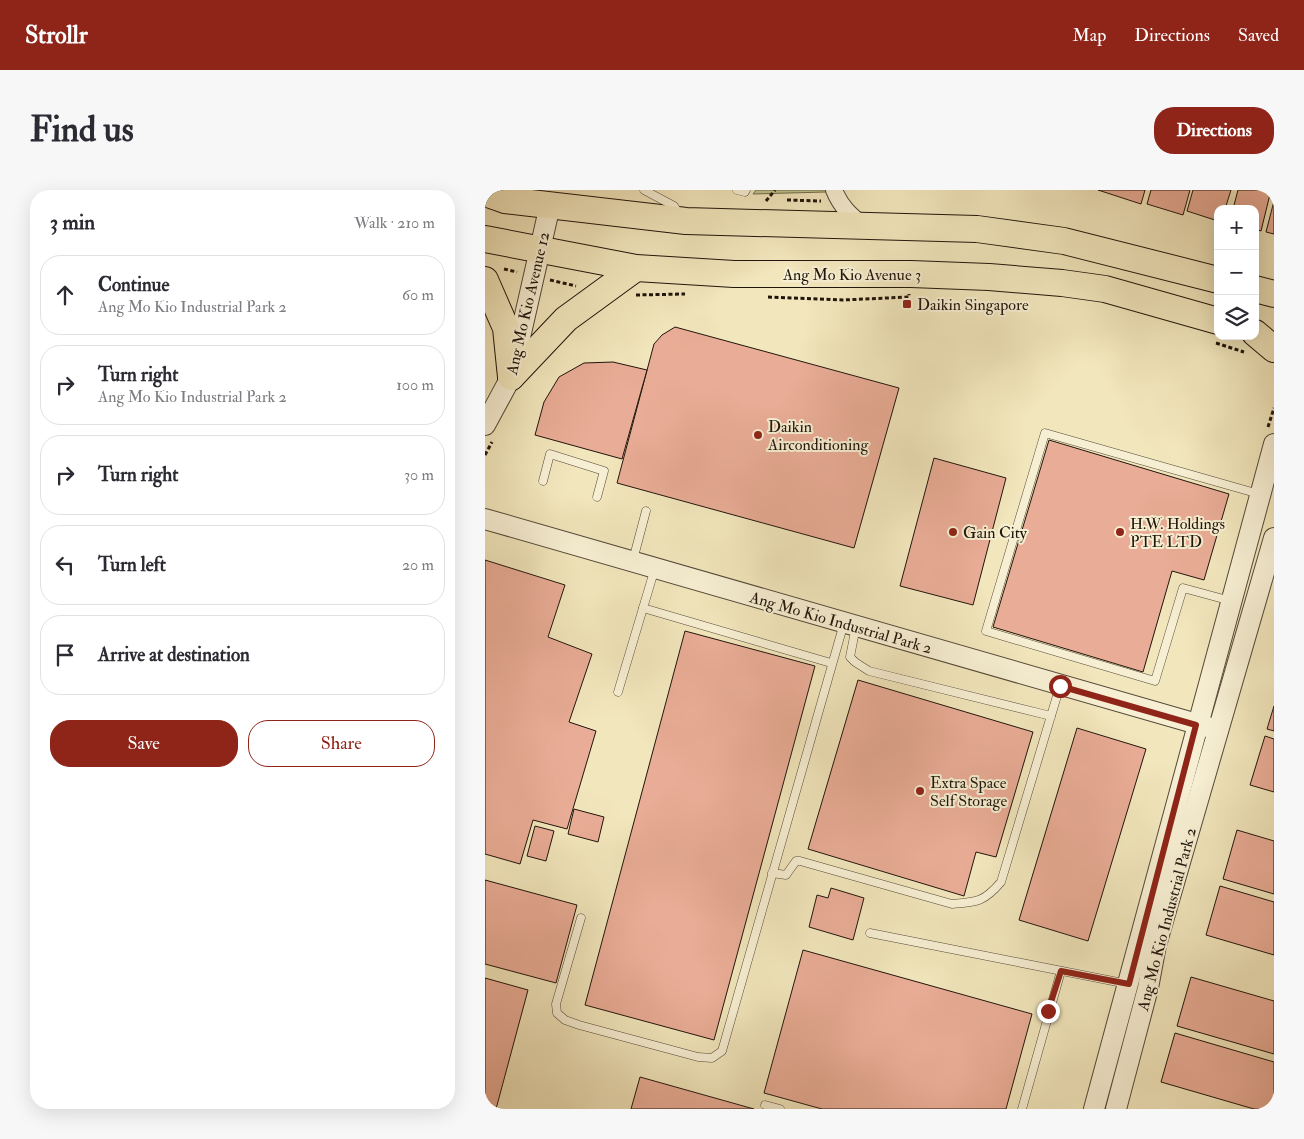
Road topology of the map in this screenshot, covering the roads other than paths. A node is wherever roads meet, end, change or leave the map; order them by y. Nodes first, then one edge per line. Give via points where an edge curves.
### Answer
1 (643, 190) edge
2 (737, 190) edge
3 (746, 190) edge
4 (834, 190) edge
5 (485, 194) edge
6 (550, 205) junction
7 (686, 221) junction
8 (865, 226) junction
9 (485, 239) edge
10 (1082, 246) junction
11 (540, 250) junction
12 (636, 268) junction
13 (1214, 279) edge
14 (485, 280) edge
15 (1076, 285) junction
16 (1259, 290) edge
17 (1274, 294) edge
18 (1214, 331) edge
19 (1274, 337) edge
20 (1259, 338) edge
21 (1255, 340) edge
22 (1274, 348) edge
23 (511, 377) junction
24 (489, 432) edge
25 (1274, 444) edge
26 (543, 481) dead end
27 (1261, 494) junction
28 (597, 497) dead end
29 (646, 511) dead end
30 (485, 520) edge
31 (1274, 538) edge
32 (632, 562) junction
33 (655, 568) junction
34 (1231, 602) junction
35 (643, 608) junction
36 (850, 625) junction
37 (831, 663) junction
38 (1060, 686) junction
39 (617, 692) dead end
40 (1051, 716) junction
41 (1196, 725) junction
42 (1218, 730) junction
43 (1190, 792) junction
44 (772, 873) junction
45 (581, 918) dead end
46 (870, 933) dead end
47 (1061, 971) junction
48 (1138, 986) junction
49 (1112, 1092) edge
50 (765, 1105) dead end
51 (780, 1109) edge
52 (1022, 1109) edge
53 (1094, 1109) edge

1 - 7 lane via 674,206
2 - 3 lane
4 - 8 street via 849,215
5 - 6 highway via 505,200
6 - 7 highway
6 - 11 street, Ang Mo Kio Avenue 12
7 - 8 highway
8 - 10 highway via 977,229
9 - 11 highway, Ang Mo Kio Avenue 3
10 - 13 highway
10 - 15 highway via 1094,257 1096,267 1089,279
11 - 12 highway, Ang Mo Kio Avenue 3
11 - 23 street, Ang Mo Kio Avenue 12
12 - 15 highway, Ang Mo Kio Avenue 3 via 734,274 989,277
12 - 23 highway via 566,319
14 - 23 highway via 506,328
15 - 18 highway, Ang Mo Kio Avenue 3 via 1105,289
16 - 17 highway
19 - 20 highway
21 - 22 highway
23 - 24 street, Ang Mo Kio Avenue 12
25 - 27 street, Ang Mo Kio Industrial Park 2
26 - 28 lane via 550,454 604,470
27 - 34 street, Ang Mo Kio Industrial Park 2
27 - 34 lane via 1045,433 986,631 1155,681 1183,588
29 - 32 lane
30 - 32 street, Ang Mo Kio Industrial Park 2
31 - 42 street, Ang Mo Kio Industrial Park 2
32 - 33 street, Ang Mo Kio Industrial Park 2
33 - 35 lane
33 - 36 street, Ang Mo Kio Industrial Park 2
34 - 41 street, Ang Mo Kio Industrial Park 2
35 - 37 lane
35 - 39 lane
36 - 37 lane
36 - 38 street, Ang Mo Kio Industrial Park 2
36 - 40 lane via 850,657 869,670
37 - 44 lane
38 - 40 lane
38 - 41 street, Ang Mo Kio Industrial Park 2
40 - 44 lane via 1001,882 990,895 977,902 952,904 800,861 796,861 786,875
41 - 42 street, Ang Mo Kio Industrial Park 2
41 - 43 street, Ang Mo Kio Industrial Park 2
42 - 43 street, Ang Mo Kio Industrial Park 2
43 - 48 street, Ang Mo Kio Industrial Park 2
44 - 45 lane via 721,1051 712,1058 579,1025 557,1013 556,1004
46 - 47 lane
47 - 48 lane
47 - 52 lane
48 - 49 street, Ang Mo Kio Industrial Park 2
49 - 53 street, Ang Mo Kio Industrial Park 2
50 - 51 lane

